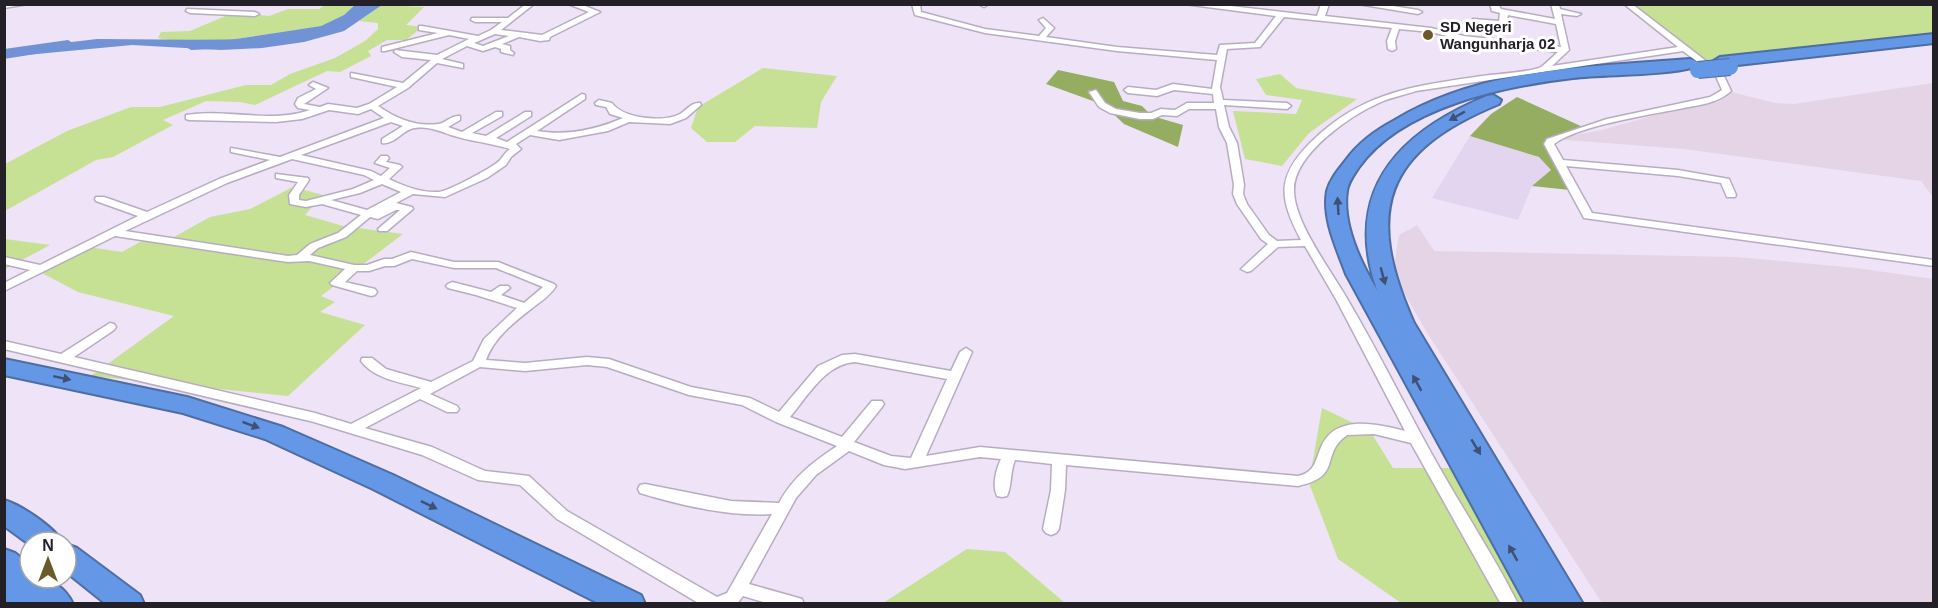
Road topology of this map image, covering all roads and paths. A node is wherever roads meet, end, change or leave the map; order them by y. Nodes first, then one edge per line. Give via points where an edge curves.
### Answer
1 (25, 4) edge
2 (203, 4) edge
3 (531, 4) edge
4 (571, 4) edge
5 (916, 4) edge
6 (1186, 4) edge
7 (1325, 4) edge
8 (1361, 4) edge
9 (1494, 4) edge
10 (1627, 4) edge
11 (4, 6) edge
12 (1378, 6) edge
13 (1246, 8) edge
14 (1419, 8) edge
15 (1556, 8) edge
16 (1504, 12) junction
17 (255, 14) dead end
18 (1577, 14) dead end
19 (1281, 15) junction
20 (1320, 19) junction
21 (475, 20) dead end
22 (508, 20) junction
23 (1043, 20) dead end
24 (1558, 22) junction
25 (566, 27) junction
26 (1396, 27) junction
27 (422, 28) dead end
28 (1419, 29) junction
29 (1476, 30) dead end
30 (494, 32) junction
31 (448, 33) junction
32 (517, 34) junction
33 (549, 34) junction
34 (1222, 34) dead end
35 (1041, 38) junction
36 (1934, 38) edge
37 (479, 39) junction
38 (540, 39) junction
39 (468, 43) junction
40 (496, 45) junction
41 (1228, 45) junction
42 (1934, 45) edge
43 (385, 49) dead end
44 (1392, 49) dead end
45 (1565, 50) junction
46 (398, 52) dead end
47 (510, 52) dead end
48 (1220, 58) junction
49 (436, 59) junction
50 (1554, 61) junction
51 (1706, 64) junction
52 (460, 66) dead end
53 (1570, 66) junction
54 (1540, 70) junction
55 (354, 75) dead end
56 (314, 85) dead end
57 (405, 86) junction
58 (1128, 90) dead end
59 (1093, 92) dead end
60 (582, 97) dead end
61 (1244, 97) dead end
62 (1218, 99) junction
63 (599, 102) dead end
64 (697, 105) dead end
65 (372, 106) junction
66 (1287, 106) dead end
67 (319, 109) junction
68 (499, 114) dead end
69 (528, 114) dead end
70 (189, 117) dead end
71 (457, 118) dead end
72 (391, 119) junction
73 (628, 119) junction
74 (411, 125) junction
75 (441, 127) junction
76 (529, 132) junction
77 (463, 135) junction
78 (488, 139) junction
79 (385, 141) dead end
80 (509, 145) junction
81 (234, 150) dead end
82 (291, 156) junction
83 (384, 158) dead end
84 (279, 160) junction
85 (316, 162) junction
86 (1560, 163) junction
87 (381, 180) junction
88 (411, 191) junction
89 (1731, 195) dead end
90 (100, 199) dead end
91 (322, 201) junction
92 (369, 213) junction
93 (148, 216) junction
94 (383, 229) dead end
95 (113, 232) junction
96 (1309, 243) junction
97 (1275, 244) junction
98 (301, 257) junction
99 (4, 260) edge
100 (1934, 263) edge
101 (41, 268) junction
102 (354, 268) junction
103 (1247, 269) dead end
104 (452, 286) dead end
105 (4, 288) edge
106 (504, 288) dead end
107 (371, 292) dead end
108 (491, 297) junction
109 (525, 307) junction
110 (110, 327) dead end
111 (4, 345) edge
112 (966, 352) dead end
113 (63, 359) junction
114 (367, 361) dead end
115 (478, 363) junction
116 (4, 367) edge
117 (956, 376) junction
118 (434, 387) junction
119 (420, 394) junction
120 (877, 404) dead end
121 (452, 409) dead end
122 (781, 418) junction
123 (352, 429) junction
124 (1416, 439) junction
125 (847, 444) junction
126 (1010, 455) junction
127 (1059, 460) junction
128 (916, 462) junction
129 (645, 489) dead end
130 (1002, 492) dead end
131 (783, 508) junction
132 (4, 510) edge
133 (4, 526) edge
134 (1051, 529) dead end
135 (31, 530) edge
136 (18, 536) edge
137 (4, 561) edge
138 (78, 565) edge
139 (78, 580) edge
140 (4, 582) edge
141 (739, 588) junction
142 (31, 603) edge
143 (58, 603) edge
144 (110, 603) edge
145 (129, 603) edge
146 (630, 603) edge
147 (721, 603) edge
148 (796, 603) edge
149 (1510, 603) edge
150 (1542, 603) edge
151 (1568, 603) edge

1 - 11 street
2 - 17 street via 190,10
3 - 22 street
4 - 25 street via 596,12
5 - 35 street via 918,13 944,21
6 - 13 street
7 - 20 street
8 - 12 street
9 - 16 street via 1495,9
10 - 51 street
12 - 14 street
13 - 19 street
14 - 28 street
15 - 18 street
15 - 24 street
16 - 24 street
16 - 29 street via 1503,24 1476,21
19 - 20 street
19 - 41 street via 1257,45
20 - 26 street
21 - 22 street
22 - 30 street
23 - 35 street via 1050,28
24 - 45 street
25 - 33 street
25 - 38 street via 570,29 557,37
26 - 28 street
26 - 44 street
27 - 31 street
28 - 45 street
30 - 32 street
30 - 37 street
31 - 37 street
31 - 43 street
32 - 33 street via 536,30
32 - 38 street
32 - 40 street
33 - 38 street
34 - 41 street via 1222,41
35 - 48 street
36 - 51 highway
37 - 39 street
39 - 40 street via 480,52
39 - 49 street
40 - 47 street
41 - 48 street via 1223,47
42 - 51 highway
45 - 50 street
46 - 49 street
48 - 62 street
49 - 52 street
49 - 57 street
50 - 53 street
50 - 54 street
51 - 53 street
51 - 86 street via 1727,91 1713,99 1570,132 1549,144
150 -> 51 highway via 1357,274 1343,237 1337,188 1366,147 1404,120 1434,105 1522,82
51 -> 151 highway via 1547,86 1479,105 1433,130 1411,148 1383,189 1377,212 1378,257 1402,323
53 - 54 street
54 - 96 street via 1415,89 1371,103 1317,141 1295,168 1288,190
55 - 57 street
56 - 67 street via 324,88 299,104
57 - 65 street
58 - 62 street via 1157,93 1174,87
59 - 62 street via 1102,105 1113,111 1140,116 1177,113 1187,106
60 - 76 street
61 - 62 street
62 - 66 street
62 - 97 street via 1233,150 1238,194 1265,237
63 - 73 street
64 - 73 street via 670,121
65 - 67 street via 358,111
65 - 72 street
67 - 70 street via 276,119
68 - 77 street
69 - 78 street
71 - 75 street
72 - 74 street
72 - 82 street
73 - 76 street via 605,129 567,136
74 - 75 street
74 - 79 street
75 - 77 street
76 - 80 street
77 - 78 street
78 - 80 street
80 - 88 street via 516,149 503,163 450,192 441,195
81 - 84 street
82 - 84 street
82 - 85 street
83 - 87 street via 380,163 397,167
84 - 93 street
85 - 87 street
85 - 91 street via 285,177 304,180 294,202
86 - 89 street via 1725,181
86 - 100 street via 1588,216
87 - 88 street
87 - 91 street
88 - 92 street
90 - 93 street
91 - 92 street
92 - 94 street via 378,216 394,206 408,210
92 - 98 street via 342,235 314,246
93 - 95 street
95 - 98 street via 288,259
95 - 101 street
96 - 97 street
96 - 124 street
97 - 103 street
98 - 102 street
99 - 101 street
101 - 105 street
102 - 107 street via 336,283
102 - 109 street via 394,263 411,255 454,266 498,265 550,286
104 - 108 street
106 - 108 street
108 - 109 street
109 - 115 street via 505,324
110 - 113 street
111 - 113 street
112 - 117 street
113 - 123 street
114 - 118 street via 381,372
115 - 118 street
115 - 122 street via 525,367 599,361 689,391 745,401
116 -> 146 highway via 187,405 274,434 383,482
117 - 122 street via 842,359 823,369
117 - 128 street
118 - 119 street
119 - 121 street
119 - 123 street
120 - 125 street
122 - 125 street
123 - 147 street via 427,451 483,476 524,480 562,515 681,585
124 - 127 street via 1372,429 1342,432 1331,442 1319,472 1298,481
124 - 149 street
125 - 128 street via 889,461
125 - 131 street via 811,471
126 - 127 street
126 - 128 street via 980,452
126 - 130 street
127 - 134 street
129 - 131 street via 725,506
131 - 141 street
132 - 135 highway
133 - 136 highway
137 - 143 highway
138 - 145 highway
139 - 144 highway
140 - 142 highway
141 - 147 street via 733,598
141 - 148 street

